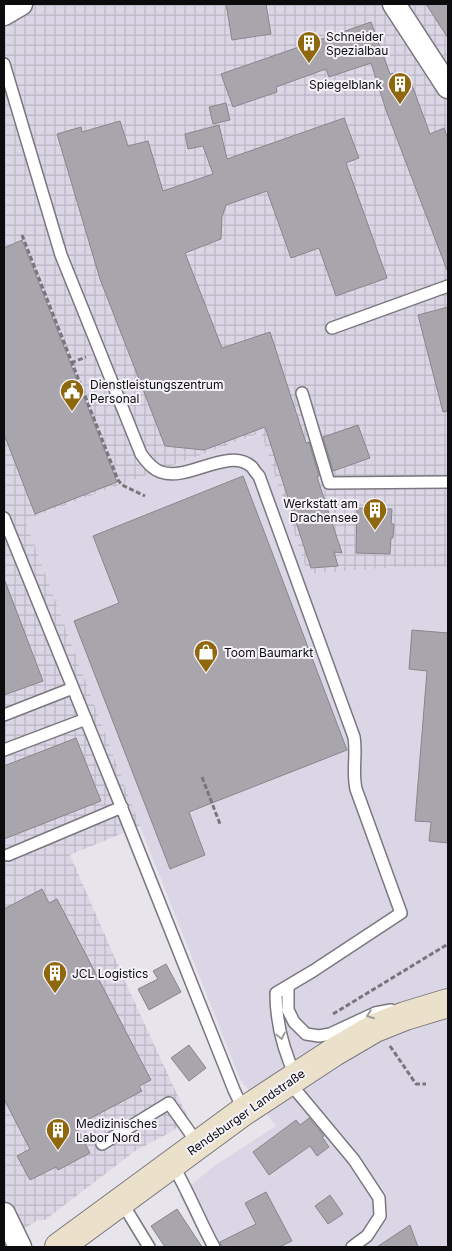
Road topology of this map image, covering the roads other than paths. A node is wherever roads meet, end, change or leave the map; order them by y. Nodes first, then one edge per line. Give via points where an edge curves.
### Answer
1 (21, 4) edge
2 (394, 4) edge
3 (4, 14) edge
4 (4, 64) edge
5 (448, 86) edge
6 (448, 286) edge
7 (332, 328) dead end
8 (302, 393) dead end
9 (448, 482) edge
10 (4, 518) edge
11 (73, 688) junction
12 (4, 715) edge
13 (86, 719) junction
14 (4, 750) edge
15 (122, 807) junction
16 (8, 856) dead end
17 (288, 986) junction
18 (442, 1004) edge
19 (293, 1080) junction
20 (244, 1111) junction
21 (102, 1144) dead end
22 (198, 1144) junction
23 (171, 1164) junction
24 (121, 1201) junction
25 (4, 1214) edge
26 (20, 1247) edge
27 (59, 1247) edge
28 (149, 1247) edge
29 (214, 1247) edge
30 (352, 1247) edge

1 - 3 street
2 - 5 street
4 - 17 lane via 61,255 141,454 148,464 168,474 226,461 243,462 259,476 354,737 353,777 356,789 401,913
6 - 7 lane
8 - 9 lane via 329,483
10 - 11 lane
11 - 12 lane
11 - 13 lane
13 - 14 lane
13 - 15 lane
15 - 16 lane
15 - 20 lane
18 -> 17 lane via 375,1013 319,1036 306,1034 294,1022 288,1010
17 -> 19 lane via 276,993 276,1005
18 - 19 street, Rendsburger Landstraße via 375,1028
19 - 20 street, Rendsburger Landstraße
19 - 30 lane via 379,1198 380,1216 367,1236
20 - 22 street, Rendsburger Landstraße
21 - 22 lane via 169,1103
22 - 23 street, Rendsburger Landstraße
23 - 24 street, Rendsburger Landstraße
23 - 29 lane
24 - 27 street, Rendsburger Landstraße
24 - 28 lane
25 - 26 street

